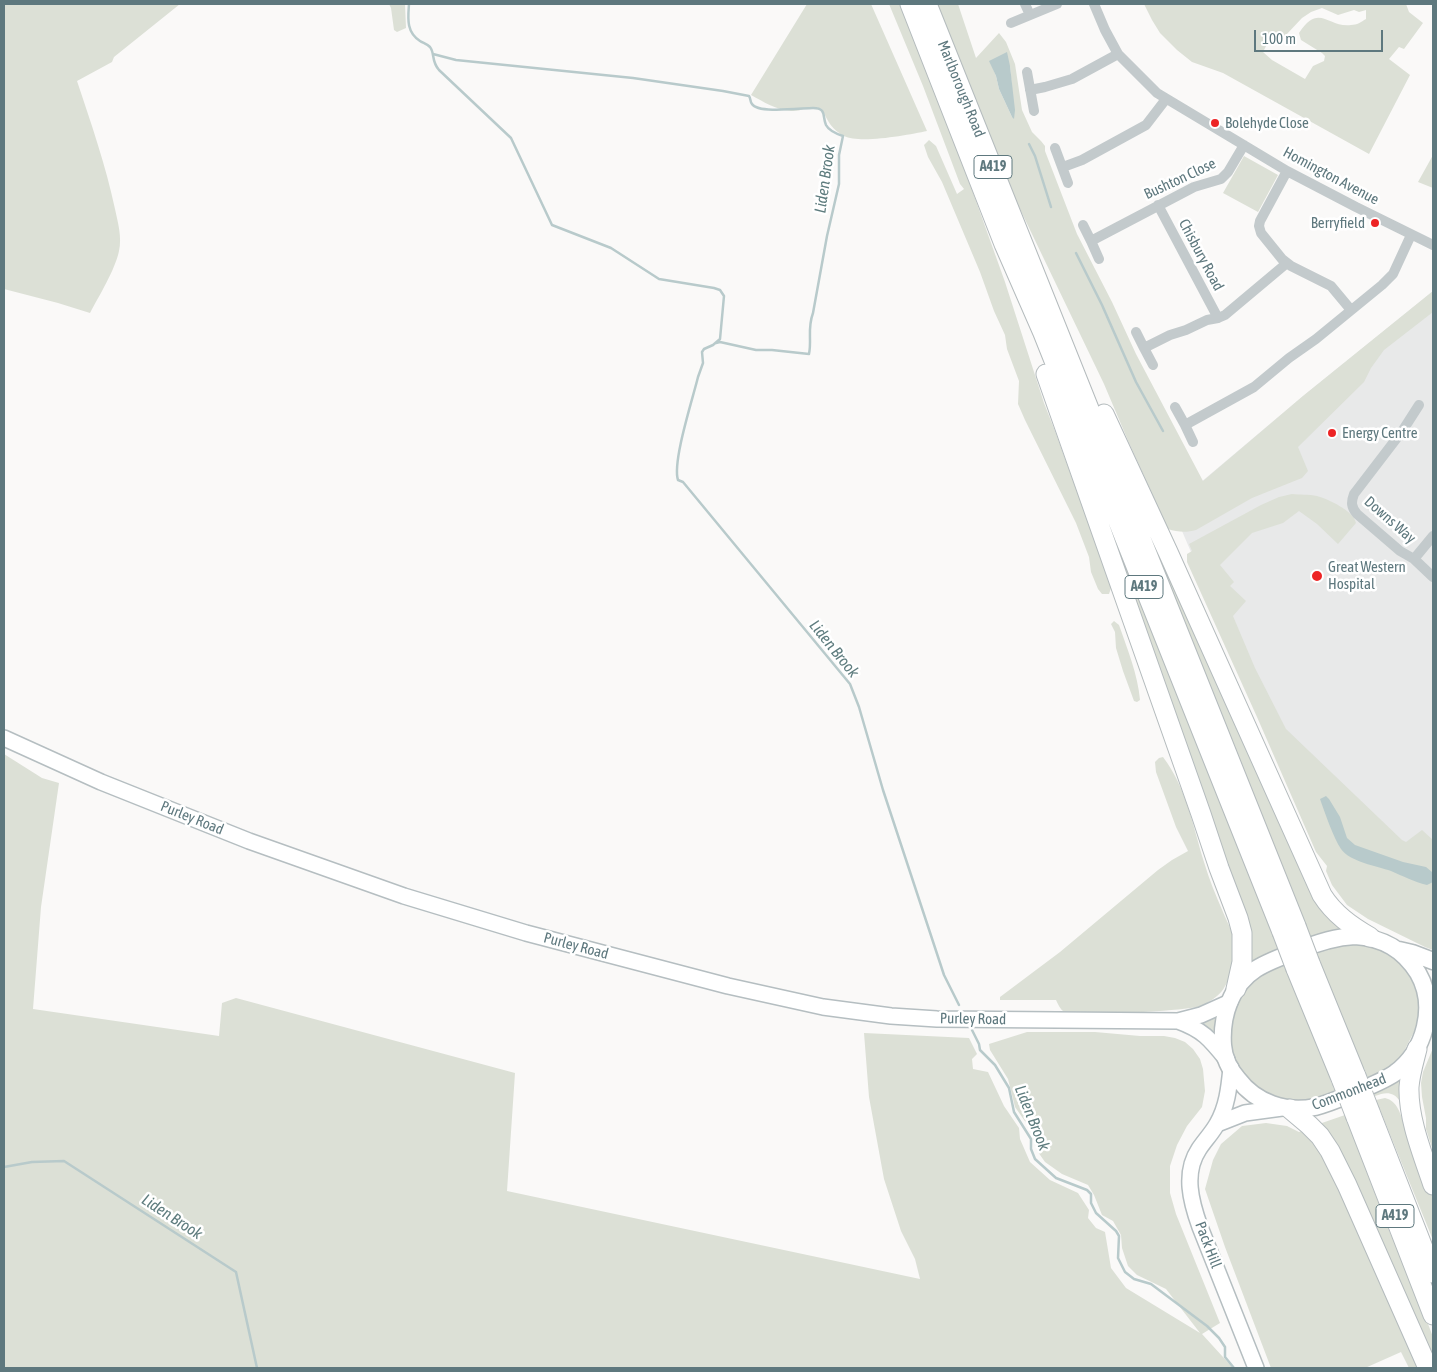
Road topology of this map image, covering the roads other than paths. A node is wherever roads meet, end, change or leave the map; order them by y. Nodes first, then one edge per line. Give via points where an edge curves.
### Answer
1 (910, 4) edge
2 (928, 4) edge
3 (1025, 4) edge
4 (1058, 4) edge
5 (1094, 4) edge
6 (1030, 15) junction
7 (1012, 23) dead end
8 (1118, 54) junction
9 (1026, 72) dead end
10 (1030, 90) junction
11 (1166, 99) junction
12 (1034, 111) dead end
13 (1244, 145) junction
14 (1055, 148) dead end
15 (1063, 167) junction
16 (1288, 171) junction
17 (1068, 183) dead end
18 (1158, 205) junction
19 (1083, 225) dead end
20 (1411, 235) junction
21 (1091, 241) junction
22 (1004, 244) junction
23 (1433, 245) edge
24 (1029, 258) junction
25 (1100, 259) dead end
26 (1287, 263) junction
27 (1351, 310) junction
28 (1218, 318) junction
29 (1136, 332) dead end
30 (1144, 348) junction
31 (1153, 365) dead end
32 (1419, 405) dead end
33 (1176, 408) dead end
34 (1185, 425) junction
35 (1193, 442) dead end
36 (1433, 536) edge
37 (1414, 559) junction
38 (1433, 577) edge
39 (4, 738) edge
40 (1289, 929) junction
41 (1370, 937) junction
42 (1397, 949) junction
43 (1433, 961) edge
44 (1233, 995) junction
45 (1178, 1020) junction
46 (1430, 1022) edge
47 (1417, 1049) junction
48 (1229, 1064) junction
49 (1286, 1108) junction
50 (1363, 1115) junction
51 (1217, 1124) junction
52 (1433, 1185) edge
53 (1433, 1273) edge
54 (1433, 1315) edge
55 (1256, 1368) edge
56 (1428, 1368) edge

1 - 22 highway, Marlborough Road / A419
2 - 24 highway, Marlborough Road / A419
3 - 6 street
4 - 6 street
5 - 8 street, Homington Avenue
6 - 7 street
8 - 10 street via 1072,79
8 - 11 street, Homington Avenue
9 - 10 street
10 - 12 street
11 - 13 street, Homington Avenue
11 - 15 street via 1146,125
13 - 16 street, Homington Avenue
13 - 18 street, Bushton Close via 1224,178 1194,187
14 - 15 street
15 - 17 street
16 - 20 street, Homington Avenue
16 - 26 street via 1259,226 1261,233
18 - 21 street, Bushton Close
18 - 28 street, Chisbury Road
19 - 21 street
20 - 23 street, Homington Avenue
20 - 27 street via 1393,274
21 - 25 street
22 - 40 highway, A419
22 - 44 highway, A419 via 1014,282 1240,925 1242,951
24 - 40 highway, A419
24 - 41 highway, A419 via 1168,552 1322,895 1340,917
26 - 27 street via 1331,286
26 - 28 street
27 - 34 street via 1254,387
28 - 30 street
29 - 30 street
30 - 31 street
32 - 37 street, Downs Way via 1404,430 1358,488 1351,503 1357,514
33 - 34 street
34 - 35 street
36 - 37 street
37 - 38 street, Downs Way
39 - 45 main road, Purley Road via 101,782 249,841 404,896 526,933 728,986 823,1008 891,1016
40 - 50 highway, A419, bridge
41 - 42 main road, Commonhead
41 - 44 main road, Commonhead via 1336,938 1289,954 1246,977
42 - 43 main road
42 - 46 main road, Commonhead via 1414,967 1422,982
44 - 45 main road, Purley Road via 1201,1015
44 - 48 main road, Commonhead via 1223,1027 1223,1046
45 - 48 main road, Purley Road via 1203,1033
46 - 47 main road, Commonhead
47 - 49 main road, Commonhead via 1396,1072 1371,1086 1316,1107
47 - 52 highway via 1410,1080 1410,1103
48 - 49 main road, Commonhead via 1253,1095
48 - 51 main road, Pack Hill via 1227,1098
49 - 51 main road via 1243,1113
49 - 56 highway, A419 via 1310,1125 1330,1151
50 - 53 highway, A419
50 - 54 highway, A419
51 - 55 main road, Pack Hill via 1194,1157 1190,1175 1191,1197

